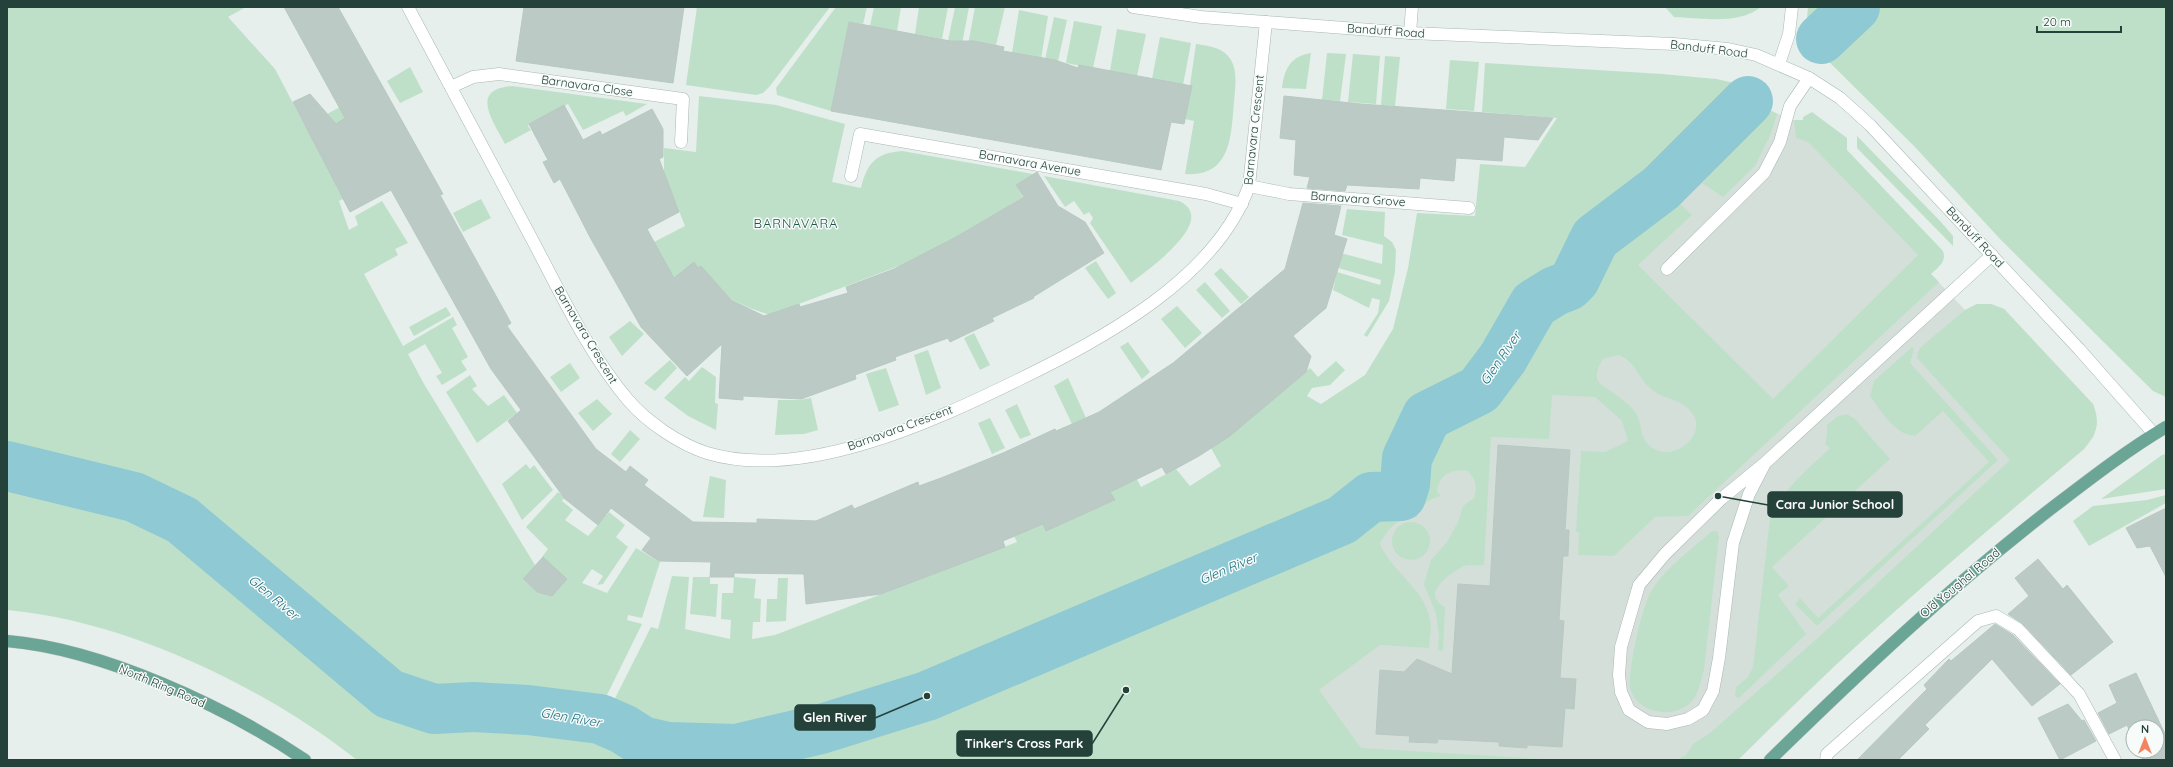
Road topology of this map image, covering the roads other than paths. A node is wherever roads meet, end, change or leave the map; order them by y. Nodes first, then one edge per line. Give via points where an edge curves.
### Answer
1 (408, 7) edge
2 (1412, 7) edge
3 (1792, 7) edge
4 (1138, 8) edge
5 (1266, 22) junction
6 (1410, 33) junction
7 (1779, 64) junction
8 (1809, 78) junction
9 (451, 87) junction
10 (681, 142) dead end
11 (851, 176) dead end
12 (1249, 186) junction
13 (1242, 204) junction
14 (1469, 208) dead end
15 (1992, 255) junction
16 (1667, 269) dead end
17 (2166, 427) edge
18 (2154, 434) junction
19 (1765, 463) junction
20 (7, 641) edge
21 (305, 760) edge
22 (1770, 760) edge
23 (1826, 760) edge
24 (2116, 760) edge

1 - 9 street, Barnavara Crescent
2 - 6 street
3 - 7 street via 1789,34
4 - 5 street, Banduff Road
5 - 6 street, Banduff Road
5 - 12 street, Barnavara Crescent
6 - 7 street, Banduff Road via 1674,44 1728,49 1756,55
7 - 8 street, Banduff Road
8 - 15 street, Banduff Road via 1840,98 1870,125
8 - 16 street via 1790,106 1780,142 1764,172
9 - 10 street, Barnavara Close via 473,77 499,74 682,99
9 - 13 street, Barnavara Crescent via 567,306 617,386 636,408 681,441 703,452 732,458 775,459 855,447 922,423 1073,353 1171,287 1202,258 1224,232
11 - 13 street, Barnavara Avenue via 860,134 1206,194
12 - 13 street, Barnavara Crescent
12 - 14 street, Barnavara Grove via 1289,194
15 - 18 street, Banduff Road
15 - 19 street
17 - 18 main road, Old Youghal Road
18 - 22 main road, Old Youghal Road via 2111,463 2014,537 1926,611
19 - 19 street via 1749,494 1733,543 1719,658 1712,691 1703,710 1688,720 1667,724 1648,722 1629,710 1621,692 1619,675 1621,647 1639,585 1665,554 1721,499
20 - 21 main road, North Ring Road via 59,649 108,663 166,686 268,736
23 - 24 street via 1827,754 1978,621 1996,616 2018,629 2079,694

